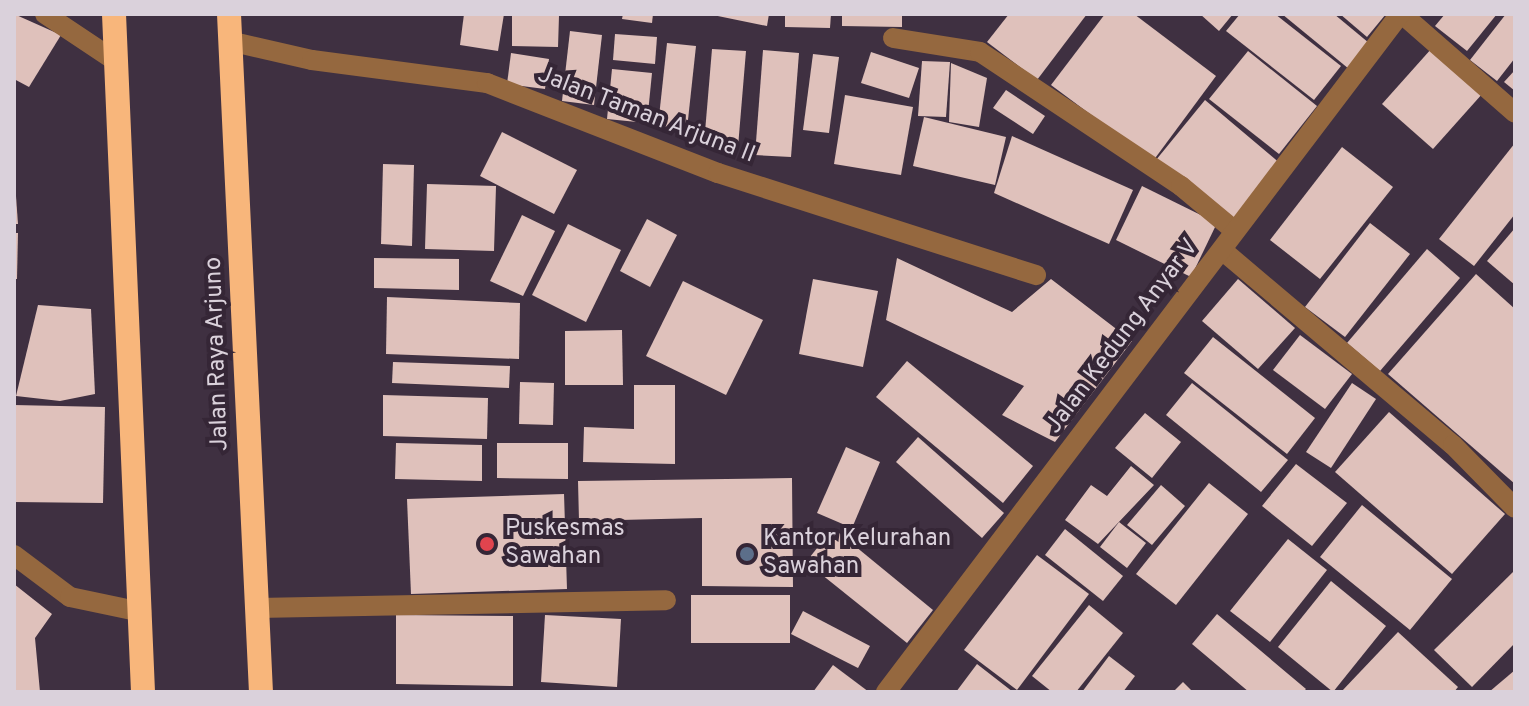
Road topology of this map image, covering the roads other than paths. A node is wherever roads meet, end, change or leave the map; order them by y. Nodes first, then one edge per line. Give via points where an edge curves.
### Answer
1 (45, 14) edge
2 (114, 14) edge
3 (229, 14) edge
4 (1401, 14) edge
5 (893, 38) dead end
6 (229, 41) junction
7 (117, 62) junction
8 (1515, 113) edge
9 (1235, 231) junction
10 (1222, 250) junction
11 (1036, 275) dead end
12 (1515, 508) edge
13 (14, 555) edge
14 (666, 600) dead end
15 (257, 608) junction
16 (141, 612) junction
17 (143, 692) edge
18 (261, 692) edge
19 (886, 692) edge

1 - 7 street
2 - 7 highway
3 - 6 highway, Jalan Raya Arjuno
4 - 8 street
4 - 9 street, Jalan Kedung Anyar V
5 - 9 street via 980,52 1137,155
6 - 11 street, Jalan Taman Arjuna II via 312,60 487,83 718,173
6 - 15 highway, Jalan Raya Arjuno
7 - 16 highway
9 - 10 street, Jalan Kedung Anyar V
10 - 12 street via 1453,445
10 - 19 street, Jalan Kedung Anyar V
13 - 16 street via 70,597
14 - 15 street
15 - 18 highway, Jalan Raya Arjuno
16 - 17 highway

